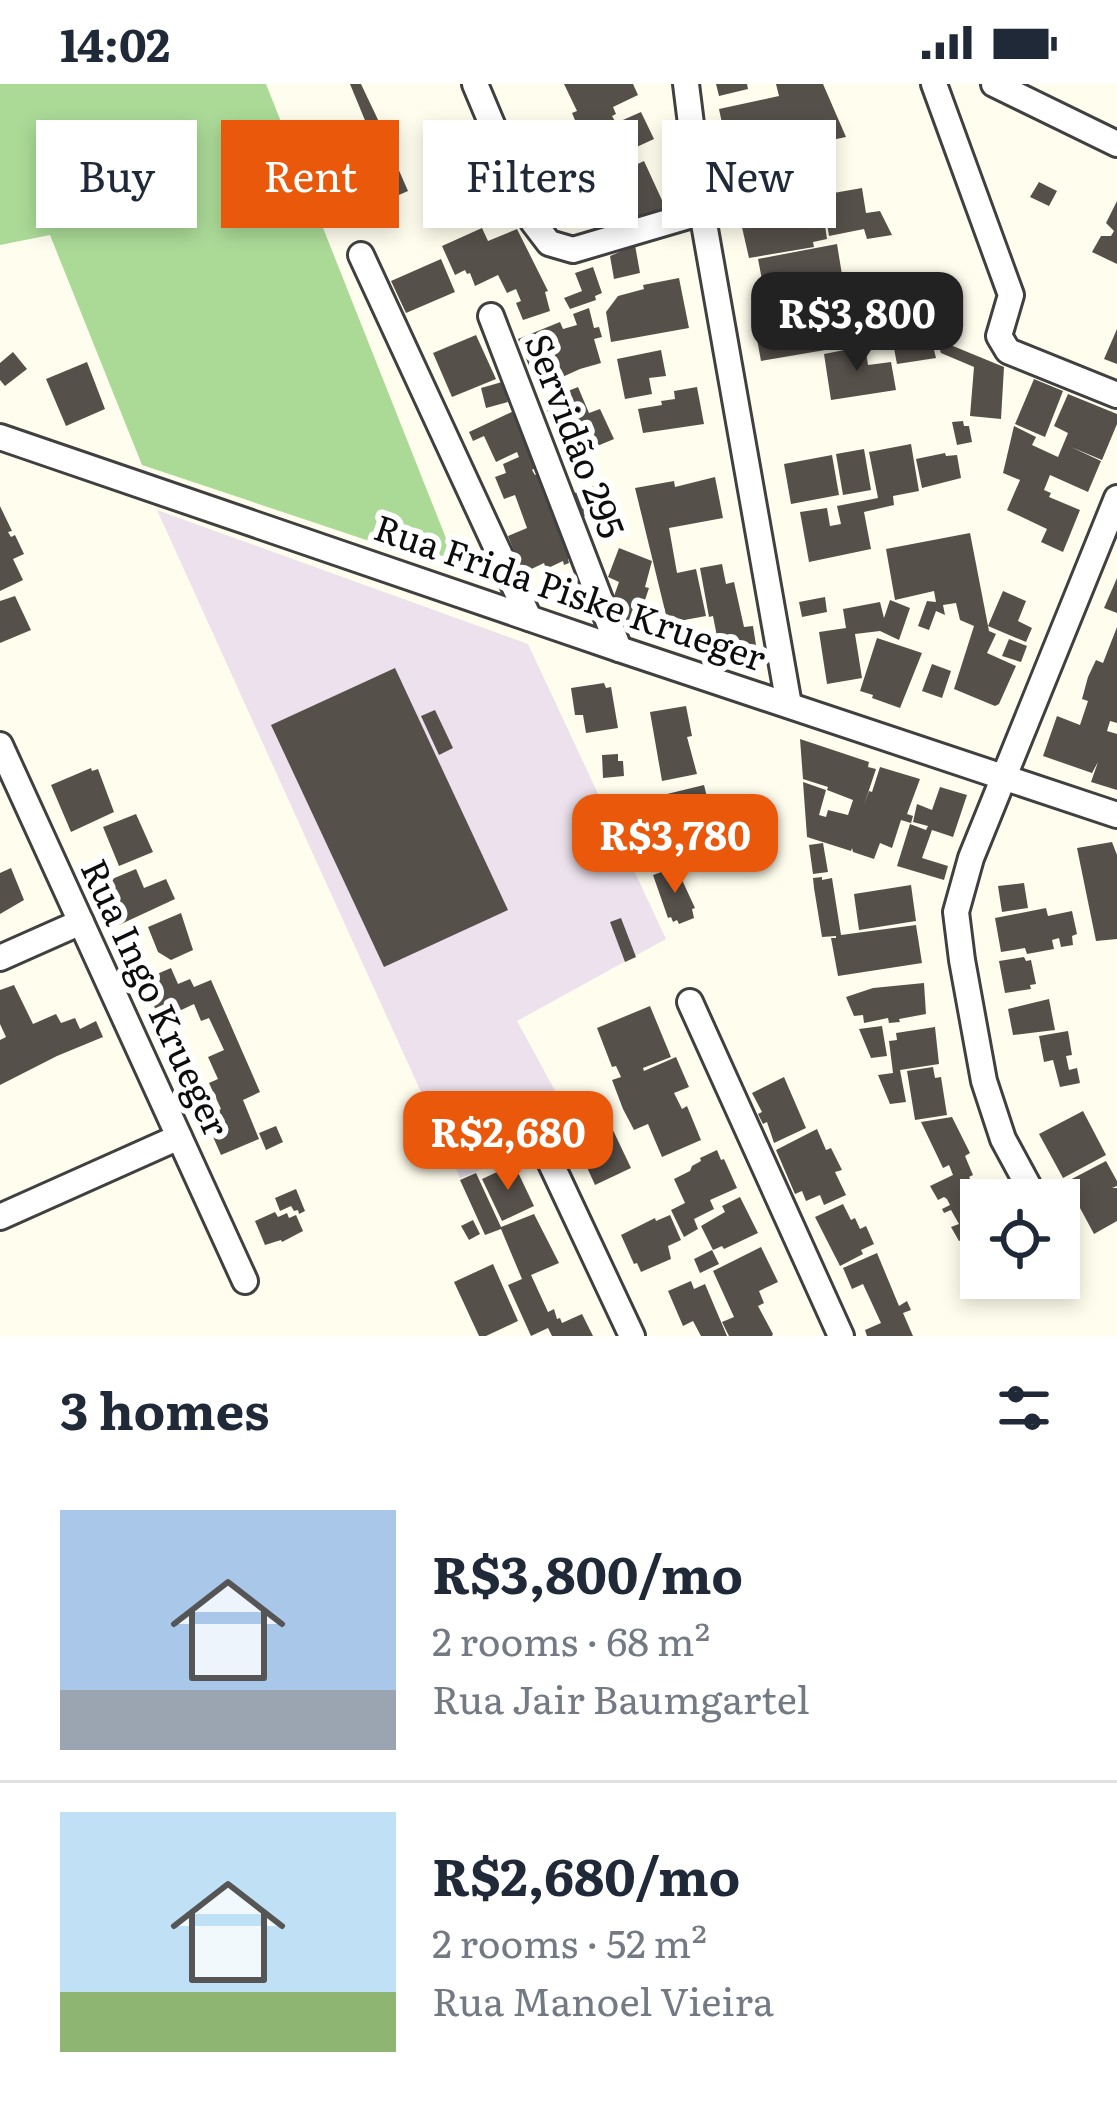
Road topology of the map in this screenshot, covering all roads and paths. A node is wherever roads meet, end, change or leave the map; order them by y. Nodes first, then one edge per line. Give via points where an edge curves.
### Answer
1 (475, 84) edge
2 (686, 84) edge
3 (934, 84) edge
4 (994, 84) edge
5 (690, 120) edge
6 (1117, 144) edge
7 (662, 224) edge
8 (705, 228) edge
9 (361, 255) dead end
10 (491, 316) dead end
11 (1117, 395) edge
12 (0, 437) edge
13 (1117, 498) edge
14 (530, 618) junction
15 (619, 649) junction
16 (789, 705) junction
17 (0, 745) edge
18 (1003, 777) junction
19 (1117, 815) edge
20 (81, 922) junction
21 (0, 958) edge
22 (690, 1002) dead end
23 (179, 1137) junction
24 (546, 1153) dead end
25 (1025, 1179) edge
26 (0, 1216) edge
27 (245, 1281) dead end
28 (632, 1336) edge
29 (841, 1336) edge

1 - 7 street via 532,222 549,243 573,250
2 - 5 street
3 - 11 street via 1011,295 1000,336 1007,351
4 - 6 street
8 - 16 street
9 - 14 street
10 - 15 street, Servidão 295
12 - 14 street, Rua Frida Piske Krueger
13 - 18 street
14 - 15 street, Rua Frida Piske Krueger
15 - 16 street, Rua Frida Piske Krueger
16 - 18 street, Rua Frida Piske Krueger
17 - 20 street, Rua Ingo Krueger
18 - 19 street, Rua Frida Piske Krueger
18 - 25 street via 956,912 984,1081
20 - 21 street
20 - 23 street, Rua Ingo Krueger
22 - 29 street
23 - 26 street
23 - 27 street, Rua Ingo Krueger
24 - 28 street

